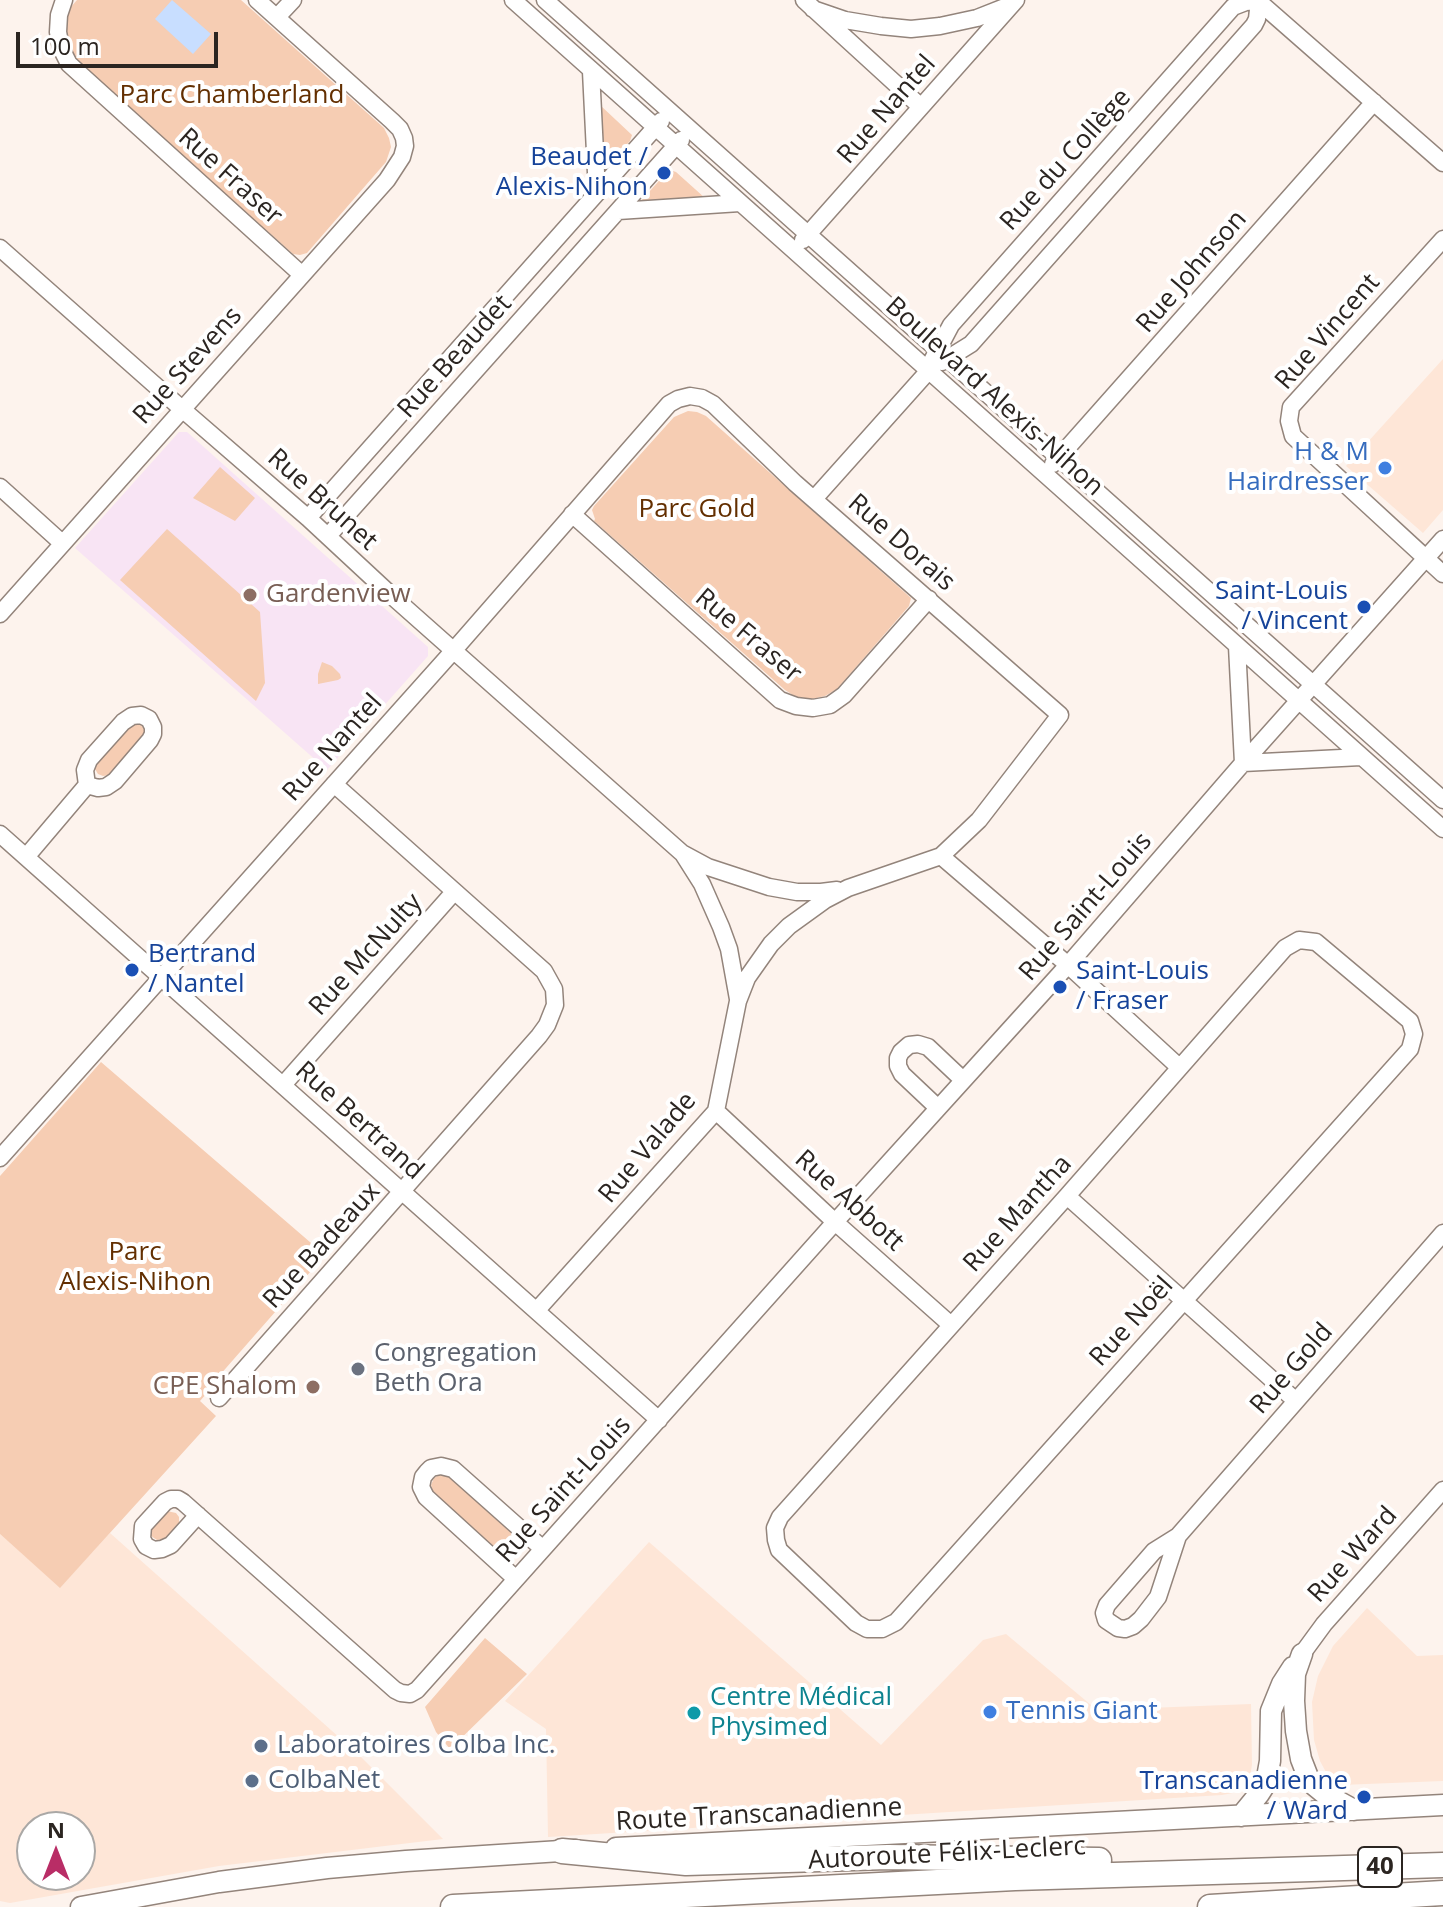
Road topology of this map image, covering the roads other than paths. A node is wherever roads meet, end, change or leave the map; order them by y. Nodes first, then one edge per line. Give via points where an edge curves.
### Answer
1 (64, 0) edge
2 (257, 0) edge
3 (293, 0) edge
4 (513, 0) edge
5 (545, 0) edge
6 (1258, 0) edge
7 (1014, 2) edge
8 (808, 4) edge
9 (277, 17) junction
10 (591, 71) junction
11 (1374, 102) junction
12 (921, 107) junction
13 (671, 111) junction
14 (655, 127) junction
15 (691, 129) junction
16 (676, 146) junction
17 (1443, 163) edge
18 (597, 193) junction
19 (740, 203) junction
20 (618, 211) junction
21 (808, 234) junction
22 (1443, 239) edge
23 (0, 248) edge
24 (793, 251) junction
25 (301, 274) junction
26 (943, 354) junction
27 (928, 371) junction
28 (713, 404) joint
29 (182, 409) junction
30 (1060, 457) junction
31 (1044, 474) junction
32 (0, 487) edge
33 (814, 499) junction
34 (572, 514) junction
35 (308, 518) junction
36 (328, 536) junction
37 (1443, 539) edge
38 (62, 543) junction
39 (1425, 559) junction
40 (1443, 574) edge
41 (929, 599) junction
42 (0, 614) edge
43 (1237, 646) junction
44 (454, 650) junction
45 (1314, 683) junction
46 (1299, 700) junction
47 (1060, 715) joint
48 (1361, 757) junction
49 (1243, 763) junction
50 (334, 784) junction
51 (87, 785) junction
52 (1443, 800) edge
53 (1443, 829) edge
54 (0, 834) edge
55 (682, 853) junction
56 (941, 856) junction
57 (26, 857) junction
58 (848, 888) junction
59 (454, 892) junction
60 (1316, 942) joint
61 (1068, 965) junction
62 (160, 977) junction
63 (738, 1001) junction
64 (1179, 1067) junction
65 (963, 1080) junction
66 (283, 1085) junction
67 (938, 1108) junction
68 (716, 1111) junction
69 (0, 1158) edge
70 (402, 1191) junction
71 (1067, 1196) junction
72 (835, 1222) junction
73 (1443, 1233) edge
74 (1184, 1301) junction
75 (537, 1310) junction
76 (951, 1325) junction
77 (219, 1398) dead end
78 (1296, 1401) junction
79 (659, 1420) junction
80 (1443, 1490) edge
81 (198, 1515) dead end
82 (1178, 1536) junction
83 (776, 1540) joint
84 (543, 1549) junction
85 (516, 1579) junction
86 (1302, 1654) junction
87 (1443, 1805) edge
88 (1354, 1810) junction
89 (1241, 1816) junction
90 (562, 1851) junction
91 (1443, 1865) edge
92 (1220, 1872) junction
93 (1443, 1893) edge
94 (81, 1907) edge
95 (453, 1907) edge
96 (1210, 1907) edge

1 - 25 street, Rue Fraser via 58,32 69,64
2 - 9 street
3 - 9 street
4 - 10 street, Boulevard Alexis-Nihon
5 - 13 street, Boulevard Alexis-Nihon
6 - 11 street
6 - 26 street, Rue du Collège via 1233,7 951,325
6 - 26 street, Rue du Collège via 1254,25 971,344
7 - 8 street via 977,18 911,29 845,20
7 - 12 street, Rue Nantel
8 - 12 street
9 - 25 street, Rue Stevens via 400,129 405,146 387,180
10 - 14 street, Boulevard Alexis-Nihon
10 - 18 street
11 - 17 street
11 - 30 street, Rue Johnson
12 - 21 street, Rue Nantel
13 - 14 street, Rue Beaudet
13 - 15 street, Boulevard Alexis-Nihon
14 - 16 street, Boulevard Alexis-Nihon
14 - 18 street, Rue Beaudet
15 - 16 street, Rue Beaudet
15 - 21 street, Boulevard Alexis-Nihon
16 - 19 street, Boulevard Alexis-Nihon
16 - 20 street, Rue Beaudet
18 - 35 street, Rue Beaudet
19 - 20 street
19 - 24 street, Boulevard Alexis-Nihon
20 - 36 street, Rue Beaudet
21 - 24 street, Rue Nantel
21 - 26 street, Boulevard Alexis-Nihon
22 - 39 street, Rue Vincent via 1291,407 1289,421 1293,436
23 - 29 street, Rue Brunet
24 - 27 street, Boulevard Alexis-Nihon
25 - 29 street, Rue Stevens
26 - 27 street, Rue du Collège
26 - 30 street, Boulevard Alexis-Nihon
27 - 31 street, Boulevard Alexis-Nihon
27 - 33 street, Rue du Collège
28 - 33 street, Rue Dorais
28 - 34 street, Rue Nantel via 690,396 669,404
29 - 35 street, Rue Brunet
29 - 38 street, Rue Stevens
30 - 31 street, Rue Johnson
30 - 45 street, Boulevard Alexis-Nihon
31 - 43 street, Boulevard Alexis-Nihon
32 - 38 street
33 - 41 street, Rue Dorais
34 - 41 street, Rue Fraser via 780,700 796,706 830,705 844,695
34 - 44 street, Rue Nantel
35 - 36 street, Rue Brunet
36 - 44 street, Rue Brunet
37 - 39 street, Rue Saint-Louis
38 - 42 street, Rue Stevens
39 - 40 street, Rue Vincent
39 - 45 street, Rue Saint-Louis
41 - 47 street, Rue Dorais
43 - 46 street, Boulevard Alexis-Nihon
43 - 49 street
44 - 50 street, Rue Nantel
44 - 55 street, Rue Brunet
45 - 46 street, Rue Saint-Louis
45 - 52 street, Boulevard Alexis-Nihon
46 - 48 street, Boulevard Alexis-Nihon
46 - 49 street, Rue Saint-Louis
47 - 56 street, Rue Valade via 979,820
48 - 49 street
48 - 53 street, Boulevard Alexis-Nihon
49 - 61 street, Rue Saint-Louis
50 - 59 street
50 - 62 street, Rue Nantel
51 - 51 street via 106,787 115,781 150,740 149,719 132,716 123,722 89,760
51 - 57 street
54 - 57 street, Rue Bertrand
55 - 58 street, Rue Brunet via 769,887 797,892
55 - 63 street, Rue Brunet via 721,927
56 - 58 street, Rue Valade
56 - 61 street
57 - 62 street, Rue Bertrand
58 - 63 street, Rue Valade via 811,909 771,944
59 - 66 street, Rue McNulty
59 - 70 street, Rue Badeaux via 544,971 555,1005 547,1025
60 - 64 street, Rue Mantha via 1299,940 1285,948
60 - 74 street, Rue Noël via 1410,1021 1410,1049
61 - 64 street
61 - 65 street, Rue Saint-Louis
62 - 66 street, Rue Bertrand
62 - 69 street, Rue Nantel
63 - 68 street, Rue Valade
64 - 71 street, Rue Mantha
65 - 67 street, Rue Saint-Louis
65 - 67 street via 928,1047 909,1045 901,1052 902,1074
66 - 70 street, Rue Bertrand
67 - 72 street, Rue Saint-Louis
68 - 72 street, Rue Abbott
68 - 75 street, Rue Valade
70 - 75 street, Rue Bertrand
70 - 77 street, Rue Badeaux
71 - 74 street
71 - 76 street, Rue Mantha
72 - 76 street, Rue Abbott
72 - 79 street, Rue Saint-Louis
73 - 78 street, Rue Gold
74 - 78 street
74 - 83 street, Rue Noël via 896,1622 882,1629 856,1623 779,1550
75 - 79 street, Rue Bertrand
76 - 83 street, Rue Mantha via 780,1517
78 - 82 street, Rue Gold
79 - 84 street, Rue Saint-Louis
80 - 86 street, Rue Ward
81 - 85 street, Rue Saint-Louis via 401,1693 417,1690
82 - 82 street, Rue Gold via 1154,1551 1107,1605 1106,1620 1125,1629 1141,1619 1158,1597
84 - 85 street, Rue Saint-Louis
84 - 85 street via 453,1469 441,1466 427,1472 421,1487 426,1497
86 - 88 main road via 1294,1701 1304,1769 1320,1790
86 - 89 main road via 1273,1705 1266,1783
87 - 88 main road, Route Transcanadienne
88 - 89 main road, Route Transcanadienne
89 - 90 main road, Route Transcanadienne
90 - 92 highway via 686,1863 888,1857 1120,1861
90 - 94 main road, Route Transcanadienne via 290,1873
91 - 92 highway, Autoroute Félix-Leclerc / 40
92 - 95 highway, Autoroute Félix-Leclerc / 40
93 - 96 highway, 40

